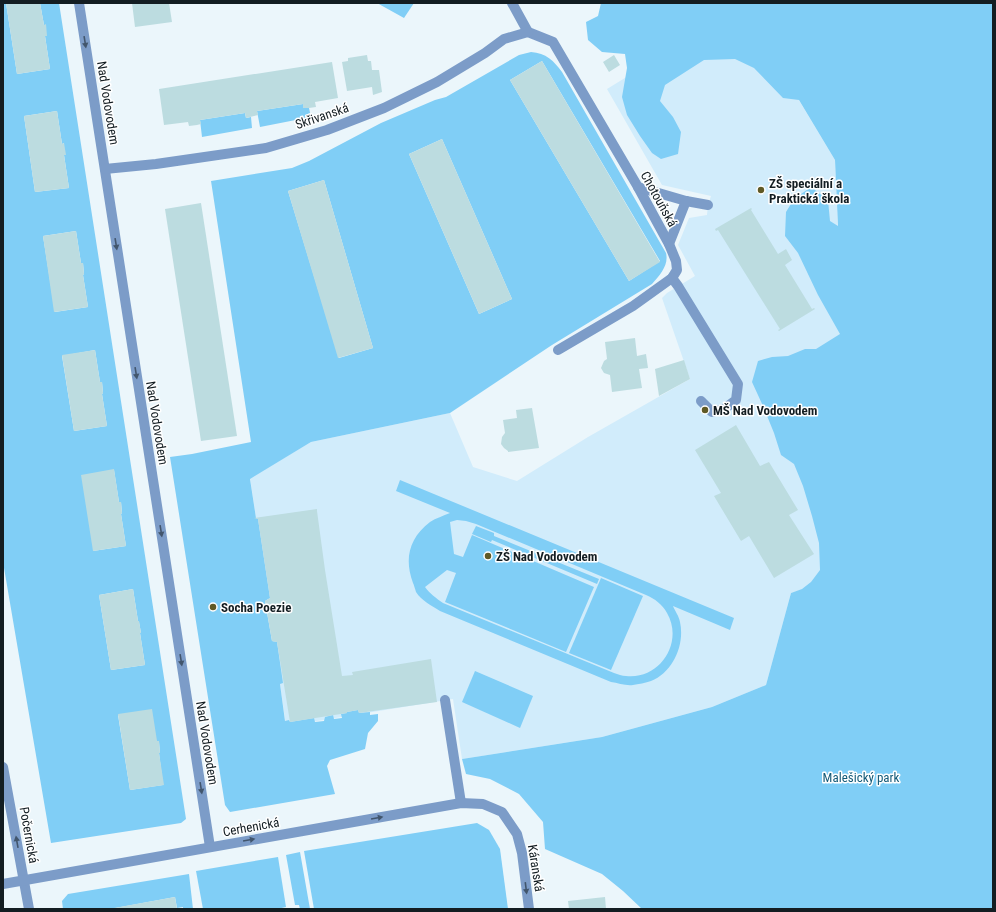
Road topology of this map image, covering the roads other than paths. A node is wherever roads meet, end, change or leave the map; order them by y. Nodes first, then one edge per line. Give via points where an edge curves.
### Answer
1 (79, 3) edge
2 (512, 3) edge
3 (528, 32) junction
4 (105, 169) junction
5 (638, 187) junction
6 (686, 201) junction
7 (708, 205) dead end
8 (670, 244) junction
9 (672, 278) junction
10 (558, 350) dead end
11 (701, 401) dead end
12 (445, 700) dead end
13 (3, 767) edge
14 (462, 803) junction
15 (502, 812) joint
16 (210, 847) junction
17 (24, 880) junction
18 (3, 884) edge
19 (29, 909) edge
20 (529, 909) edge

1 -> 4 street, Nad Vodovodem
2 - 3 street
3 - 4 street, Skřivanská via 504,39 437,82 384,108 327,130 266,148
3 - 5 street, Chotouňská via 553,42
4 -> 16 street, Nad Vodovodem
5 - 6 street
5 - 8 street, Chotouňská
6 - 7 street
6 - 8 street
8 - 9 street, Chotouňská via 677,270
9 - 10 street via 633,306
9 - 11 street via 738,384 736,400 724,409 712,412
12 - 14 street
17 -> 13 street, Počernická
14 - 15 street, Cerhenická via 483,804
16 -> 14 street, Cerhenická
15 -> 20 street, Káranská via 516,834 522,853
16 - 17 street, Cerhenická
17 - 18 street, Cerhenická
17 - 19 street, Počernická

